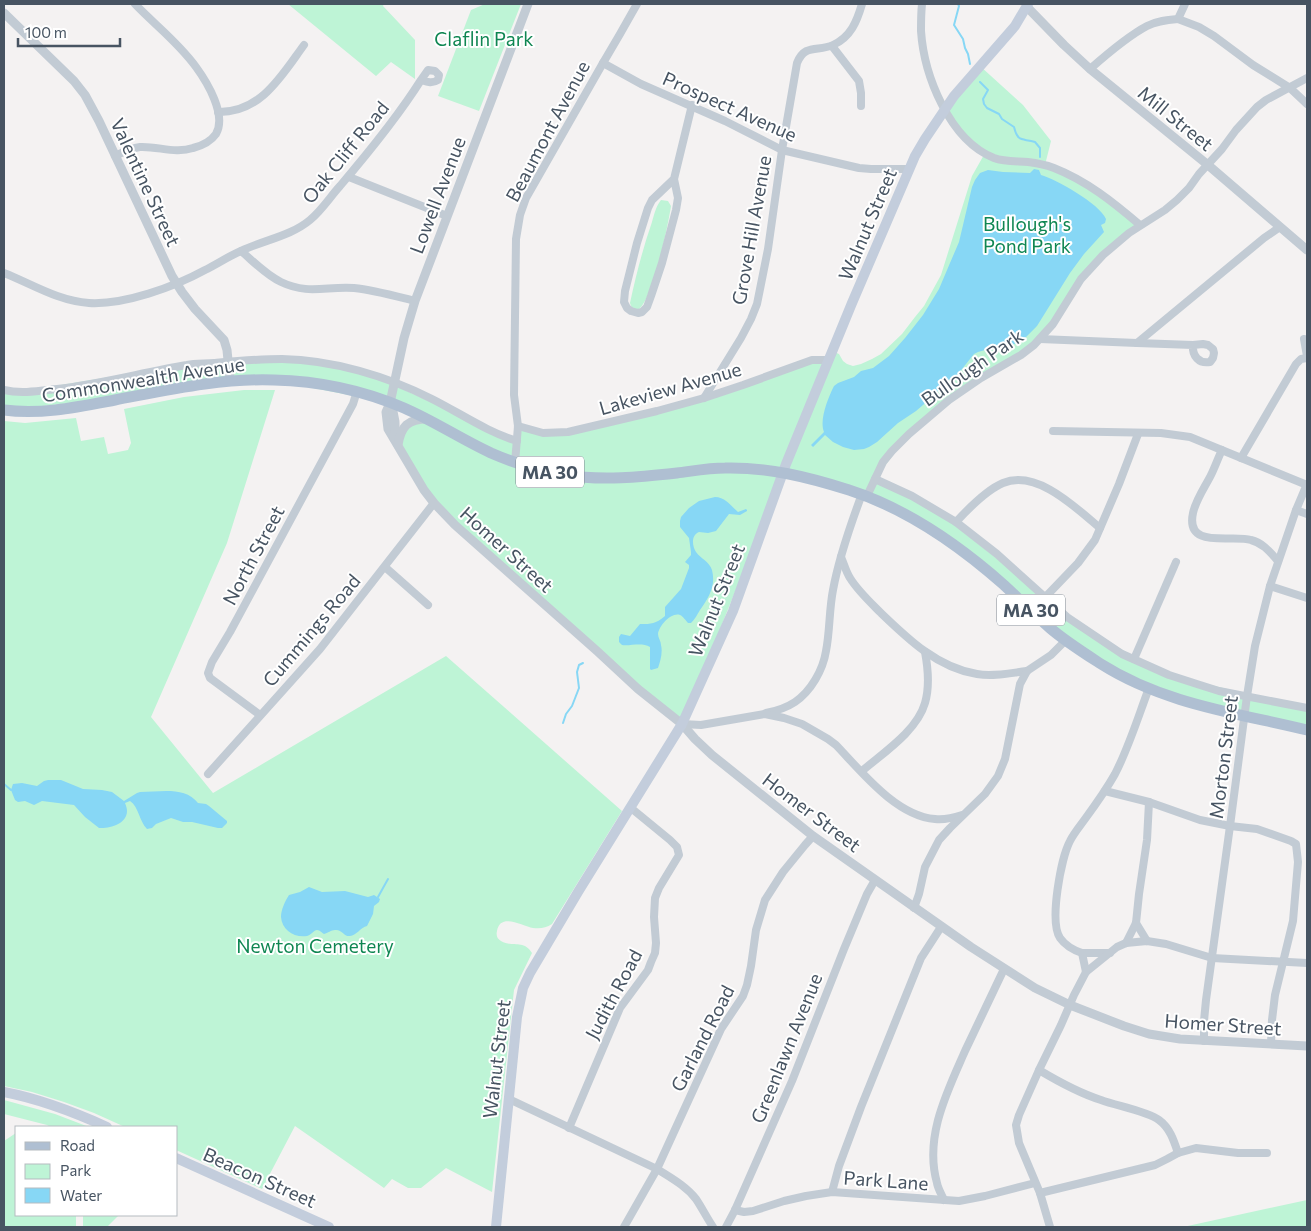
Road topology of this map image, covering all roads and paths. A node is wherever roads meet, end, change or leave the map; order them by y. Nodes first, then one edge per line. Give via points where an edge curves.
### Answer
1 (135, 4) edge
2 (528, 4) edge
3 (636, 4) edge
4 (862, 4) edge
5 (922, 4) edge
6 (1185, 4) edge
7 (1028, 6) edge
8 (4, 14) edge
9 (1178, 19) junction
10 (304, 45) dead end
11 (832, 46) junction
12 (602, 63) junction
13 (1090, 69) junction
14 (1307, 78) edge
15 (421, 80) dead end
16 (1290, 88) junction
17 (1307, 104) edge
18 (692, 105) junction
19 (861, 106) dead end
20 (944, 109) junction
21 (218, 112) junction
22 (782, 150) junction
23 (115, 156) junction
24 (1208, 165) junction
25 (909, 169) junction
26 (348, 177) junction
27 (674, 178) junction
28 (447, 216) junction
29 (1140, 225) junction
30 (1280, 227) junction
31 (1307, 250) edge
32 (241, 251) junction
33 (4, 273) edge
34 (177, 284) junction
35 (415, 301) junction
36 (1040, 339) junction
37 (1304, 339) dead end
38 (1137, 343) junction
39 (1193, 345) dead end
40 (1307, 357) edge
41 (829, 360) junction
42 (228, 362) junction
43 (230, 380) junction
44 (394, 383) junction
45 (4, 390) edge
46 (357, 391) junction
47 (704, 398) junction
48 (390, 403) junction
49 (4, 410) edge
50 (427, 419) junction
51 (518, 426) junction
52 (1053, 431) dead end
53 (1138, 434) junction
54 (517, 441) junction
55 (396, 442) junction
56 (1222, 450) junction
57 (1241, 458) junction
58 (515, 463) junction
59 (783, 472) junction
60 (875, 479) junction
61 (1307, 485) edge
62 (864, 495) junction
63 (434, 503) junction
64 (1296, 510) junction
65 (1307, 514) edge
66 (956, 522) junction
67 (1100, 528) junction
68 (841, 555) junction
69 (1278, 561) junction
70 (1176, 562) dead end
71 (385, 567) junction
72 (1270, 586) junction
73 (1045, 598) junction
74 (1307, 598) edge
75 (428, 605) dead end
76 (1032, 611) junction
77 (1066, 640) junction
78 (925, 652) junction
79 (1134, 659) junction
80 (1027, 671) junction
81 (1149, 688) junction
82 (1247, 696) junction
83 (1307, 708) edge
84 (764, 714) junction
85 (260, 715) junction
86 (1245, 716) junction
87 (682, 724) junction
88 (1307, 730) edge
89 (862, 771) junction
90 (208, 774) dead end
91 (1105, 791) junction
92 (1150, 802) junction
93 (630, 808) junction
94 (962, 815) junction
95 (1230, 826) junction
96 (813, 836) junction
97 (875, 880) junction
98 (914, 908) junction
99 (1136, 922) junction
100 (940, 926) junction
101 (1148, 941) junction
102 (1126, 943) junction
103 (1082, 953) junction
104 (1110, 953) junction
105 (1212, 958) junction
106 (1283, 962) junction
107 (1307, 963) edge
108 (1004, 969) junction
109 (1086, 972) junction
110 (1070, 1005) junction
111 (1204, 1041) junction
112 (1271, 1044) junction
113 (1307, 1046) edge
114 (1039, 1070) junction
115 (4, 1092) edge
116 (509, 1099) junction
117 (105, 1126) edge
118 (569, 1128) junction
119 (1178, 1152) junction
120 (1267, 1153) dead end
121 (178, 1159) edge
122 (657, 1169) junction
123 (1035, 1183) junction
124 (832, 1192) junction
125 (1040, 1193) junction
126 (944, 1200) junction
127 (735, 1210) junction
128 (329, 1227) edge
129 (496, 1227) edge
130 (624, 1227) edge
131 (713, 1227) edge
132 (726, 1227) edge
133 (1050, 1227) edge

1 - 21 street via 196,66 211,90
2 - 28 street, Lowell Avenue
3 - 12 street, Beaumont Avenue
4 - 11 street via 853,28
5 - 20 street via 921,29 927,63
6 - 9 street
7 - 13 street, Mill Street
7 - 20 main road, Walnut Street via 1015,26
8 - 23 street, Valentine Street via 74,81 99,121
9 - 13 street via 1148,26
9 - 16 street via 1199,27
10 - 21 street via 275,84 250,105
11 - 19 street via 859,82
11 - 22 street, Grove Hill Avenue via 812,48 802,53 797,63
12 - 18 street, Prospect Avenue via 641,84
12 - 51 street, Beaumont Avenue via 526,198 520,215 515,262 514,395
13 - 24 street, Mill Street
14 - 16 street, Bullough Park
15 - 26 street, Oak Cliff Road
16 - 17 street
16 - 24 street, Bullough Park via 1257,107
18 - 22 street, Prospect Avenue
18 - 27 street
20 - 25 main road, Walnut Street
20 - 29 street via 964,137 986,154 1001,160 1042,164 1065,173 1100,192
21 - 23 street via 216,133 199,146 182,150 139,147
22 - 25 street, Prospect Avenue via 860,168
22 - 47 street, Grove Hill Avenue via 757,304 741,338
23 - 34 street, Valentine Street
24 - 29 street, Bullough Park via 1177,200
24 - 30 street, Mill Street
25 - 41 main road, Walnut Street
26 - 28 street
26 - 32 street, Oak Cliff Road via 310,220 284,235
27 - 27 street via 678,198 662,263 647,307 642,312 631,311 624,302 625,291 648,208
28 - 35 street, Lowell Avenue
29 - 36 street, Bullough Park via 1109,249 1088,271
30 - 31 street, Mill Street
30 - 38 street
32 - 34 street, Oak Cliff Road
32 - 35 street via 272,277 292,286 322,290 355,288
33 - 34 street, Oak Cliff Road via 54,296 91,303 133,298
34 - 42 street, Valentine Street via 224,340
35 - 44 street, Lowell Avenue
36 - 38 street
36 - 60 street, Bullough Park via 936,410 890,453
37 - 40 street
38 - 39 street
40 - 57 street via 1296,364
41 - 47 street, Lakeview Avenue via 812,360
41 - 59 main road, Walnut Street
42 - 43 street, Valentine Street
42 - 44 street, Commonwealth Avenue via 301,361 345,368
42 - 45 street, Commonwealth Avenue via 189,364 66,388 27,392
43 - 46 main road, Commonwealth Avenue / MA 30 via 309,382
43 - 49 main road, Commonwealth Avenue / MA 30 via 55,411 29,413
44 - 48 street, Lowell Avenue
44 - 54 street, Commonwealth Avenue
46 - 48 main road, Commonwealth Avenue / MA 30
46 - 85 street, North Street via 353,404 208,673 210,678
47 - 51 street, Lakeview Avenue via 568,432 543,433
48 - 50 main road, Commonwealth Avenue / MA 30
48 - 55 street, Homer Street via 394,412
50 - 55 street via 414,420 406,425
50 - 58 main road, Commonwealth Avenue / MA 30
51 - 54 street, Beaumont Avenue
52 - 53 street
53 - 56 street via 1190,437
53 - 67 street
54 - 58 street, Beaumont Avenue
55 - 63 street, Homer Street
56 - 57 street
56 - 69 street via 1193,514 1196,532 1204,538 1249,539 1266,548
57 - 61 street
58 - 59 main road, Commonwealth Avenue / MA 30 via 567,476 591,478 627,478 724,468
59 - 62 main road, Commonwealth Avenue / MA 30
59 - 87 main road, Walnut Street via 733,611
60 - 62 street, Bullough Park
60 - 66 street
61 - 64 street, Morton Street
62 - 68 street, Bullough Park
62 - 76 main road, Commonwealth Avenue / MA 30 via 946,539
63 - 71 street, Cummings Road
63 - 87 street, Homer Street via 638,689
64 - 65 street
64 - 69 street, Morton Street
66 - 67 street via 990,490 1012,480 1031,482 1058,494
66 - 73 street
67 - 73 street via 1078,563
68 - 78 street via 850,579 859,590
68 - 84 street, Bullough Park via 821,668 806,693 795,702
69 - 72 street, Morton Street
70 - 79 street
71 - 75 street
71 - 85 street, Cummings Road via 320,649
72 - 74 street
72 - 82 street, Morton Street
73 - 76 street
73 - 79 street via 1091,634
76 - 77 main road, Commonwealth Avenue / MA 30
77 - 80 street
77 - 81 main road, Commonwealth Avenue / MA 30 via 1103,666
78 - 80 street via 948,666 978,675 997,676
78 - 89 street via 928,690 920,716 899,740
79 - 82 street via 1200,686
80 - 94 street via 1020,684 998,776 985,794
81 - 86 main road, Commonwealth Avenue / MA 30 via 1182,701
81 - 91 street via 1128,744
82 - 83 street
82 - 86 street, Morton Street
84 - 87 street, Bullough Park via 701,725
84 - 89 street via 816,731 836,745
85 - 90 street, Cummings Road
86 - 88 main road, Commonwealth Avenue / MA 30
86 - 95 street, Morton Street
87 - 93 main road, Walnut Street
87 - 96 street, Homer Street via 712,755
89 - 94 street via 879,790 923,817 936,819
91 - 92 street
91 - 103 street via 1070,841 1058,886 1056,929 1065,944
92 - 95 street via 1200,820
92 - 99 street
93 - 116 main road, Walnut Street via 523,988
93 - 118 street, Judith Road via 670,840 679,855 655,898 655,953 648,970 620,1008
94 - 98 street via 930,855
95 - 105 street, Morton Street
95 - 106 street via 1257,829 1296,844 1296,902
96 - 97 street, Homer Street
96 - 122 street, Garland Road via 765,900 743,996 714,1043
97 - 98 street, Homer Street
97 - 127 street, Greenlawn Avenue
98 - 100 street, Homer Street
99 - 101 street
99 - 102 street
100 - 108 street, Homer Street
100 - 124 street via 921,958 858,1116
101 - 102 street
101 - 105 street
102 - 104 street
103 - 104 street
103 - 109 street
104 - 109 street
105 - 106 street
105 - 111 street, Morton Street via 1204,1014
106 - 107 street
106 - 112 street
108 - 110 street, Homer Street
108 - 126 street via 940,1110 935,1133 934,1169
109 - 110 street
110 - 111 street, Homer Street via 1149,1034
110 - 114 street
111 - 112 street, Homer Street
112 - 113 street, Homer Street
114 - 119 street via 1094,1098 1159,1119 1171,1134
114 - 123 street via 1016,1125 1019,1143
115 - 117 main road via 62,1108
116 - 118 street
116 - 129 main road, Walnut Street
118 - 122 street
119 - 120 street via 1196,1148 1238,1154
119 - 125 street via 1155,1164
121 - 128 main road, Beacon Street
122 - 130 street, Garland Road
122 - 131 street via 688,1190
123 - 125 street
123 - 126 street, Park Lane via 972,1199
124 - 126 street, Park Lane
124 - 127 street, Park Lane via 753,1211
125 - 133 street
127 - 132 street, Greenlawn Avenue

